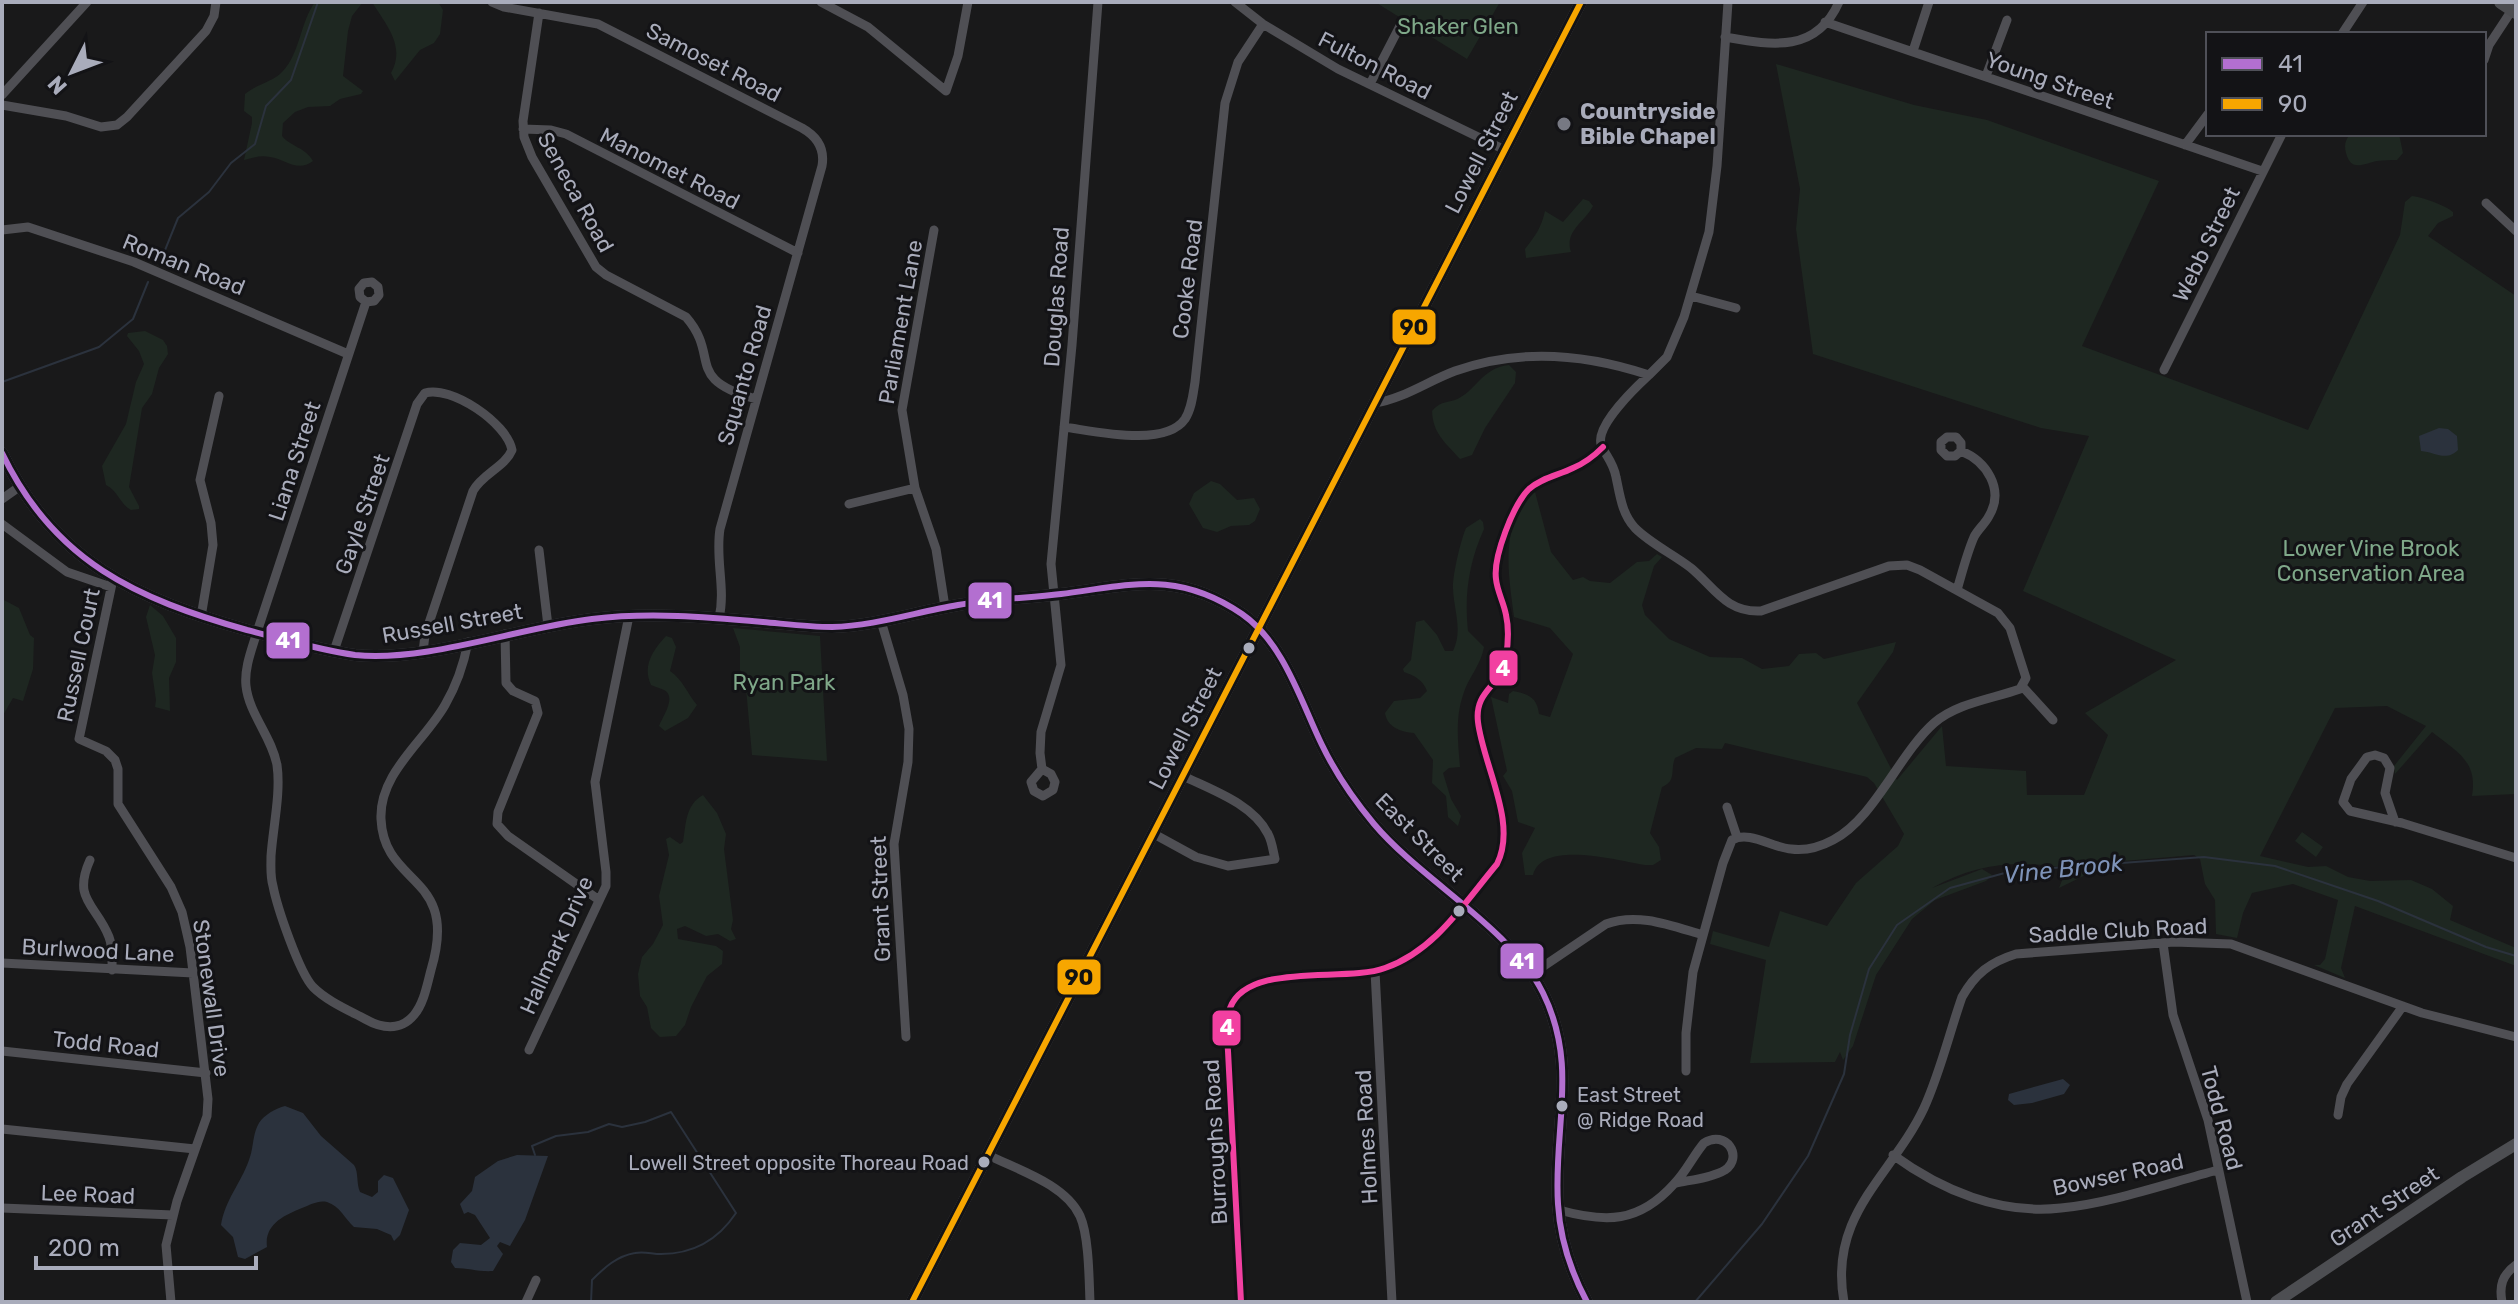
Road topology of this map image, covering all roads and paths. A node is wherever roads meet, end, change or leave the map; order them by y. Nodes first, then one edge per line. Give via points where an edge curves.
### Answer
1 (87, 2) edge
2 (216, 2) edge
3 (492, 2) edge
4 (821, 2) edge
5 (968, 2) edge
6 (1098, 2) edge
7 (1235, 2) edge
8 (1581, 2) edge
9 (1728, 2) edge
10 (1839, 2) edge
11 (1929, 2) edge
12 (2361, 3) edge
13 (2510, 8) edge
14 (539, 13) junction
15 (2007, 20) dead end
16 (1402, 22) dead end
17 (1825, 22) junction
18 (1263, 24) junction
19 (2343, 32) edge
20 (1725, 37) junction
21 (1913, 51) junction
22 (2486, 54) edge
23 (1986, 76) junction
24 (1370, 84) junction
25 (2, 95) edge
26 (2, 105) edge
27 (2206, 117) edge
28 (523, 129) junction
29 (2281, 136) edge
30 (819, 144) joint
31 (2185, 145) junction
32 (1505, 150) junction
33 (2262, 171) junction
34 (2486, 203) dead end
35 (2, 230) edge
36 (934, 230) dead end
37 (2516, 231) edge
38 (798, 253) junction
39 (1691, 296) junction
40 (366, 302) dead end
41 (1736, 308) dead end
42 (348, 354) junction
43 (2164, 370) dead end
44 (1649, 375) junction
45 (219, 396) dead end
46 (756, 399) junction
47 (1375, 403) junction
48 (1064, 427) junction
49 (1603, 447) junction
50 (1961, 451) dead end
51 (2, 453) edge
52 (19, 487) junction
53 (915, 488) junction
54 (2, 499) edge
55 (849, 504) dead end
56 (2, 524) edge
57 (539, 550) dead end
58 (112, 583) junction
59 (1957, 590) junction
60 (1053, 594) junction
61 (977, 602) joint
62 (945, 607) junction
63 (629, 616) junction
64 (201, 617) junction
65 (719, 618) junction
66 (881, 621) junction
67 (548, 626) junction
68 (1258, 629) junction
69 (257, 632) junction
70 (505, 634) junction
71 (468, 642) junction
72 (1274, 649) junction
73 (334, 651) junction
74 (423, 652) junction
75 (1246, 653) junction
76 (2023, 687) junction
77 (2053, 720) dead end
78 (79, 739) joint
79 (1042, 769) dead end
80 (1183, 776) junction
81 (1727, 807) dead end
82 (2395, 822) junction
83 (1154, 834) junction
84 (1737, 837) junction
85 (2515, 859) edge
86 (90, 860) dead end
87 (599, 900) junction
88 (1461, 905) junction
89 (1703, 935) junction
90 (2163, 943) junction
91 (2, 963) edge
92 (112, 970) junction
93 (1375, 971) junction
94 (193, 973) junction
95 (1532, 974) junction
96 (2403, 1006) junction
97 (906, 1037) dead end
98 (2516, 1037) edge
99 (529, 1050) dead end
100 (2, 1051) edge
101 (1686, 1071) dead end
102 (206, 1073) junction
103 (2338, 1115) dead end
104 (2, 1129) edge
105 (2516, 1144) edge
106 (195, 1149) junction
107 (988, 1155) junction
108 (1893, 1155) junction
109 (2218, 1170) junction
110 (1676, 1183) junction
111 (2, 1208) edge
112 (1559, 1210) junction
113 (173, 1215) junction
114 (2516, 1265) edge
115 (536, 1280) dead end
116 (171, 1302) edge
117 (526, 1302) edge
118 (912, 1302) edge
119 (1090, 1302) edge
120 (1241, 1302) edge
121 (1392, 1302) edge
122 (1587, 1302) edge
123 (1844, 1302) edge
124 (2247, 1302) edge
125 (2276, 1302) edge
126 (2502, 1302) edge

1 - 25 street
2 - 26 street via 206,31 117,125 98,127
3 - 14 street, Samoset Road
4 - 5 street via 859,21 946,91
6 - 48 street, Douglas Road
7 - 18 street, Fulton Road
8 - 32 street, Lowell Street
9 - 20 street
10 - 17 street
11 - 21 street
12 - 19 street
13 - 22 street
14 - 28 street, Seneca Road
14 - 30 street, Samoset Road via 606,27 802,128
15 - 23 street
16 - 24 street
17 - 20 street via 1817,33 1781,44
17 - 21 street, Young Street
18 - 24 street, Fulton Road
18 - 48 street, Cooke Road via 1238,62 1225,103 1195,382 1186,417 1163,434
20 - 39 street via 1712,213
21 - 23 street, Young Street
23 - 31 street, Young Street
24 - 32 street, Fulton Road
27 - 31 street
28 - 38 street, Manomet Road via 566,134
28 - 46 street, Seneca Road via 531,154 596,267 684,315 714,380 730,392
29 - 33 street, Webb Street
30 - 38 street, Squanto Road via 823,162
31 - 33 street, Young Street
32 - 47 street, Lowell Street
33 - 43 street, Webb Street
34 - 37 street
35 - 42 street, Roman Road via 28,227 134,262
36 - 53 street, Parliament Lane via 903,402
38 - 46 street, Squanto Road
39 - 41 street
39 - 44 street via 1667,357
40 - 42 street, Liana Street
42 - 69 street, Liana Street
44 - 47 street via 1596,360 1508,357
44 - 49 street via 1612,415
45 - 64 street via 200,480 213,545
46 - 65 street, Squanto Road via 720,529
47 - 68 street, Lowell Street
48 - 60 street, Douglas Road
49 - 59 street via 1630,522 1736,608 1748,612 1777,607 1901,565
49 - 88 street, Burroughs Road via 1588,461 1531,487 1518,502 1496,562 1507,648 1498,678 1480,698 1478,720 1504,850
50 - 59 street via 1988,472 1994,495
51 - 52 street, Russell Street
52 - 54 street
52 - 58 street, Russell Street via 59,537
53 - 55 street
53 - 62 street, Parliament Lane via 936,549
56 - 58 street via 67,572
57 - 67 street
58 - 64 street, Russell Street
58 - 78 street, Russell Court
59 - 76 street via 2007,622 2026,675
60 - 61 street, East Street
60 - 68 street, East Street via 1138,583 1186,588 1220,601
60 - 79 street, Douglas Road via 1061,665 1041,732
61 - 62 street, Russell Street
62 - 66 street, Russell Street
63 - 65 street, Russell Street
63 - 67 street, Russell Street
63 - 87 street, Hallmark Drive via 596,778 606,872
64 - 69 street, Russell Street
65 - 66 street, Russell Street via 826,627
66 - 97 street, Grant Street via 909,729 894,844
67 - 70 street, Russell Street
68 - 72 street, East Street
68 - 75 street, Lowell Street
69 - 71 street, Liana Street via 246,682 277,765 273,888 310,983 333,1001 386,1027 404,1024 416,1012 439,937 430,898 386,844 383,797 393,775 448,701
69 - 73 street, Russell Street
70 - 71 street, Russell Street
70 - 87 street via 506,683 535,701 538,713 497,824
71 - 74 street, Russell Street
72 - 75 street
72 - 88 street, East Street via 1325,751 1371,821
73 - 74 street, Russell Street via 380,657
73 - 74 street, Gayle Street via 417,404 429,392 447,393 503,433 512,450 473,491
75 - 80 street, Lowell Street
76 - 77 street
76 - 84 street via 1936,722 1858,820 1837,838 1795,850
78 - 94 street, Stonewall Drive via 115,760 118,804 178,903
80 - 83 street, Lowell Street
80 - 83 street via 1256,816 1269,835 1275,859 1228,866 1196,857
81 - 84 street
82 - 82 street via 2346,808 2345,792 2367,757 2384,758 2390,768 2385,793
82 - 85 street
83 - 107 street, Lowell Street
84 - 89 street via 1723,863
86 - 92 street via 82,887 111,942
87 - 99 street, Hallmark Drive
88 - 93 street, Burroughs Road via 1422,948
88 - 95 street, East Street
89 - 95 street via 1643,919 1616,920
89 - 101 street via 1690,992
90 - 96 street, Saddle Club Road via 2231,944
90 - 108 street, Saddle Club Road via 2016,954 1984,968 1962,997 1924,1108
90 - 109 street, Todd Road via 2174,1018
91 - 92 street, Burlwood Lane
92 - 94 street, Burlwood Lane
93 - 120 street, Burroughs Road via 1258,982 1240,992 1231,1007 1227,1024
93 - 121 street, Holmes Road
94 - 102 street, Stonewall Drive
95 - 112 street, East Street via 1549,1006 1564,1077
96 - 98 street, Saddle Club Road
96 - 103 street via 2347,1084
100 - 102 street, Todd Road
102 - 106 street, Stonewall Drive via 208,1111
104 - 106 street
105 - 125 street, Grant Street
106 - 113 street, Stonewall Drive
107 - 118 street, Lowell Street
107 - 119 street via 1072,1203 1081,1218
108 - 109 street, Bowser Road via 1951,1190 1990,1202 2046,1208 2084,1204
108 - 123 street, Saddle Club Road via 1860,1205 1850,1231 1842,1273
109 - 124 street, Todd Road
110 - 110 street via 1723,1172 1731,1163 1730,1146 1715,1138 1704,1143
110 - 112 street via 1628,1216 1603,1219
111 - 113 street, Lee Road
112 - 122 street, East Street via 1562,1235
113 - 116 street, Stonewall Drive via 166,1248
114 - 126 street via 2502,1280
115 - 117 street

